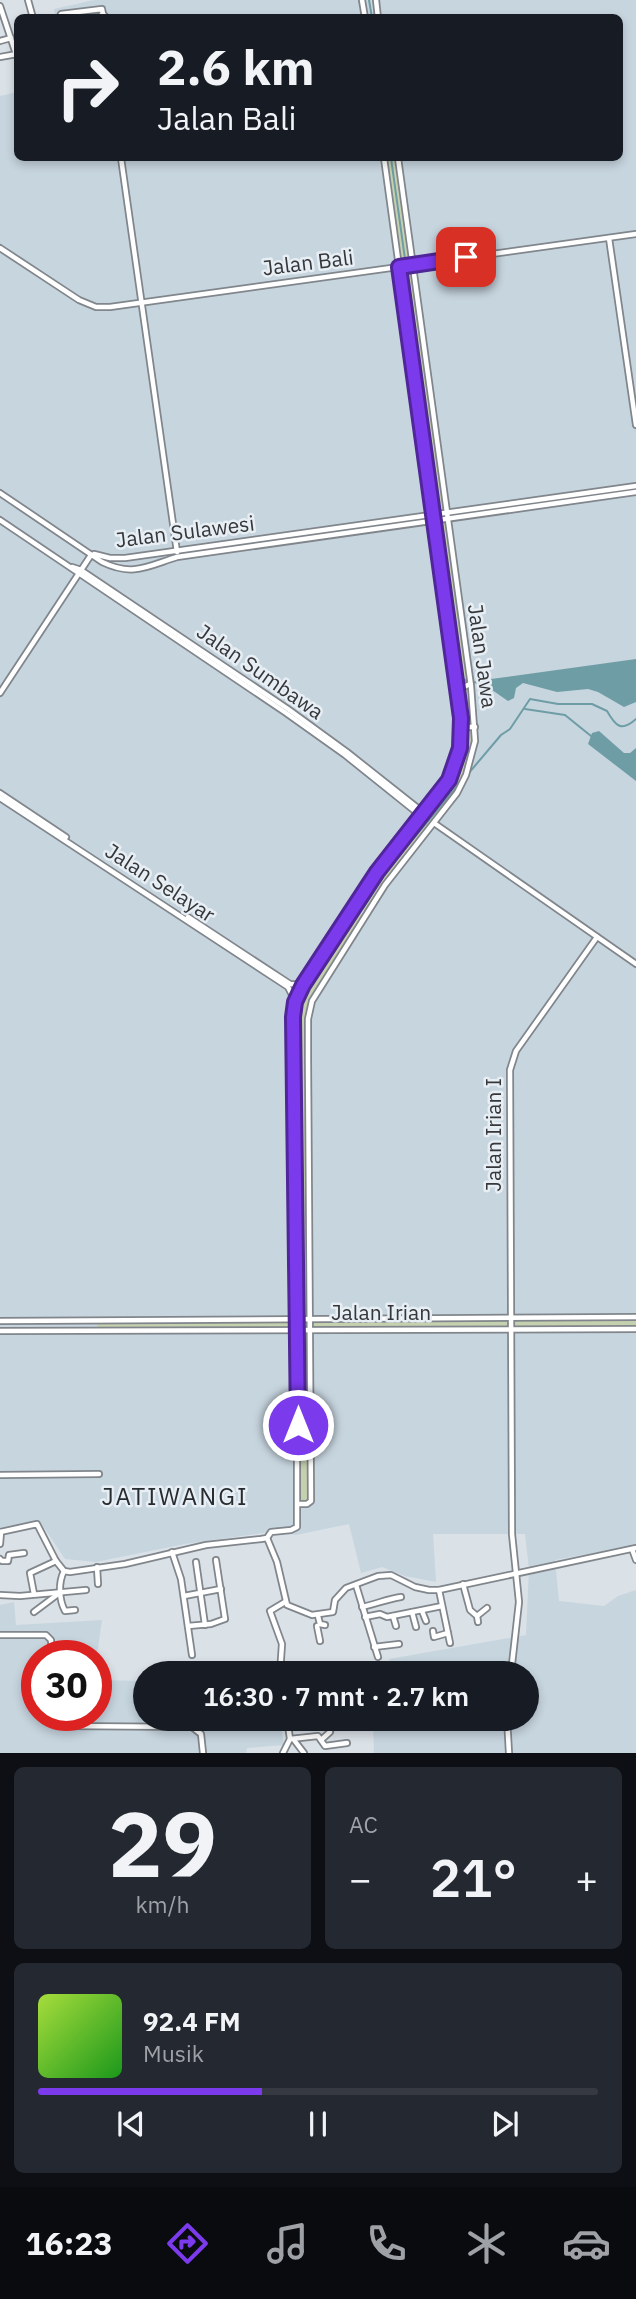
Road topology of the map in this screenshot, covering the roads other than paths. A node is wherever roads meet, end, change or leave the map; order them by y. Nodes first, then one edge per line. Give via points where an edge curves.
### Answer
1 (0, 6) edge
2 (61, 14) edge
3 (104, 14) edge
4 (11, 38) junction
5 (0, 41) edge
6 (14, 46) edge
7 (121, 161) edge
8 (384, 161) edge
9 (398, 161) edge
10 (636, 234) edge
11 (609, 237) junction
12 (0, 248) edge
13 (411, 265) junction
14 (400, 267) junction
15 (140, 303) junction
16 (636, 425) edge
17 (636, 486) edge
18 (636, 492) edge
19 (0, 493) edge
20 (445, 512) junction
21 (434, 514) junction
22 (446, 519) junction
23 (0, 520) edge
24 (435, 521) junction
25 (176, 550) junction
26 (89, 553) junction
27 (136, 556) junction
28 (177, 556) junction
29 (140, 569) junction
30 (80, 572) junction
31 (470, 684) junction
32 (456, 687) junction
33 (0, 693) edge
34 (461, 727) junction
35 (475, 727) junction
36 (0, 795) edge
37 (422, 814) junction
38 (433, 823) junction
39 (597, 937) junction
40 (636, 964) edge
41 (278, 978) junction
42 (303, 985) junction
43 (295, 1002) junction
44 (296, 1192) junction
45 (309, 1193) junction
46 (636, 1317) edge
47 (510, 1318) junction
48 (296, 1319) junction
49 (97, 1320) junction
50 (309, 1320) junction
51 (0, 1321) edge
52 (636, 1329) edge
53 (297, 1330) junction
54 (309, 1330) junction
55 (0, 1331) edge
56 (97, 1331) junction
57 (510, 1331) junction
58 (99, 1474) dead end
59 (0, 1475) edge
60 (298, 1504) junction
61 (0, 1532) edge
62 (267, 1538) junction
63 (0, 1544) edge
64 (634, 1548) edge
65 (172, 1552) junction
66 (24, 1553) dead end
67 (0, 1559) edge
68 (636, 1559) edge
69 (216, 1560) dead end
70 (56, 1561) junction
71 (196, 1562) dead end
72 (97, 1567) junction
73 (64, 1571) junction
74 (517, 1574) junction
75 (98, 1584) dead end
76 (463, 1584) junction
77 (356, 1585) junction
78 (220, 1589) junction
79 (86, 1590) dead end
80 (439, 1590) junction
81 (201, 1592) junction
82 (59, 1593) junction
83 (34, 1594) junction
84 (0, 1595) edge
85 (184, 1595) junction
86 (401, 1597) dead end
87 (285, 1602) junction
88 (442, 1606) junction
89 (362, 1607) junction
90 (487, 1608) dead end
91 (75, 1610) dead end
92 (422, 1611) junction
93 (34, 1612) dead end
94 (412, 1612) junction
95 (318, 1616) junction
96 (393, 1616) junction
97 (477, 1616) junction
98 (365, 1617) junction
99 (426, 1621) dead end
100 (478, 1622) dead end
101 (205, 1625) junction
102 (188, 1626) junction
103 (396, 1626) dead end
104 (415, 1627) dead end
105 (433, 1631) dead end
106 (448, 1633) junction
107 (0, 1634) edge
108 (51, 1640) edge
109 (320, 1641) dead end
110 (450, 1643) dead end
111 (399, 1644) dead end
112 (374, 1647) junction
113 (192, 1655) dead end
114 (378, 1657) dead end
115 (281, 1661) edge
116 (512, 1661) edge
117 (112, 1726) edge
118 (290, 1731) edge
119 (508, 1731) edge
120 (330, 1732) dead end
121 (292, 1739) junction
122 (321, 1740) junction
123 (347, 1743) dead end
124 (327, 1746) junction
125 (332, 1752) edge
126 (203, 1753) edge
127 (283, 1753) edge
128 (304, 1753) edge
129 (509, 1753) edge

1 - 4 street
2 - 3 street via 102,9
4 - 5 street
4 - 6 street
7 - 15 street
8 - 14 street, Jalan Jawa
9 - 13 street, Jalan Jawa
10 - 11 street, Jalan Bali
11 - 13 street, Jalan Bali
11 - 16 street
12 - 15 street, Jalan Bali via 88,304
13 - 14 street, Jalan Bali
13 - 20 street, Jalan Jawa
14 - 15 street, Jalan Bali
14 - 21 street, Jalan Jawa
15 - 25 street
17 - 20 street, Jalan Sulawesi
18 - 22 street, Jalan Sulawesi
19 - 26 street
20 - 21 street, Jalan Sulawesi
20 - 22 street, Jalan Jawa
21 - 24 street, Jalan Jawa
21 - 25 street, Jalan Sulawesi
22 - 24 street, Jalan Sulawesi
22 - 31 street, Jalan Jawa
23 - 30 street, Jalan Sumbawa
24 - 28 street, Jalan Sulawesi
24 - 32 street, Jalan Jawa
25 - 27 street, Jalan Sulawesi
25 - 28 street
26 - 27 street, Jalan Sulawesi via 110,558
26 - 29 street, Jalan Sulawesi via 121,569
26 - 30 street
27 - 29 street via 134,563
28 - 29 street, Jalan Sulawesi
30 - 33 street
30 - 37 street, Jalan Sumbawa via 347,752
31 - 32 street
31 - 35 street, Jalan Jawa
32 - 34 street, Jalan Jawa
34 - 35 street
34 - 37 street, Jalan Jawa via 452,773
35 - 38 street, Jalan Jawa via 466,775
36 - 41 street, Jalan Selayar
37 - 42 street, Jalan Jawa via 377,872
38 - 39 street
38 - 45 street, Jalan Jawa via 385,884 309,1008
39 - 40 street
39 - 47 street, Jalan Irian I via 511,1064
41 - 42 street, Jalan Selayar
41 - 43 street, Jalan Selayar via 290,988
42 - 43 street, Jalan Jawa
43 - 44 street, Jalan Jawa
44 - 45 street
44 - 48 street, Jalan Jawa
45 - 50 street, Jalan Jawa
46 - 47 street, Jalan Irian
47 - 50 street, Jalan Irian
47 - 57 street, Jalan Irian I
48 - 49 street, Jalan Irian
48 - 50 street, Jalan Irian
48 - 53 street, Jalan Jawa
49 - 51 street, Jalan Irian
49 - 56 street
50 - 54 street, Jalan Jawa
52 - 57 street, Jalan Irian
53 - 54 street, Jalan Irian
53 - 56 street, Jalan Irian
53 - 60 street, Jalan Jawa
54 - 57 street, Jalan Irian
54 - 60 street, Jalan Jawa via 311,1501
55 - 56 street, Jalan Irian
57 - 74 street, Jalan Irian I via 512,1534
58 - 59 street
60 - 62 street via 297,1527 271,1532
61 - 63 street
61 - 70 street via 37,1524
62 - 65 street
62 - 87 street
64 - 68 street
64 - 74 street
65 - 72 street
65 - 85 street
66 - 67 street via 9,1555 8,1562
69 - 78 street
70 - 73 street
70 - 83 street via 30,1573
71 - 81 street
72 - 73 street
72 - 75 street
73 - 82 street
74 - 76 street
74 - 116 street, Jalan Irian I
76 - 80 street
76 - 97 street via 470,1610
77 - 80 street via 387,1575 423,1590
77 - 89 street
77 - 95 street via 340,1593 333,1612
78 - 81 street
78 - 101 street via 225,1619
79 - 82 street
80 - 88 street
81 - 85 street
81 - 101 street
82 - 83 street
82 - 91 street via 64,1611
82 - 93 street
83 - 84 street
85 - 102 street
86 - 89 street
87 - 95 street
87 - 115 street via 270,1611 282,1644
88 - 92 street
88 - 106 street
89 - 98 street
90 - 97 street
92 - 94 street
92 - 99 street
94 - 96 street
94 - 104 street
95 - 109 street
96 - 98 street
96 - 103 street
97 - 100 street
98 - 112 street
101 - 102 street
102 - 113 street
105 - 106 street via 434,1637
106 - 110 street
107 - 108 street via 46,1635
111 - 112 street
112 - 114 street
117 - 126 street via 192,1727 202,1736
118 - 121 street
119 - 129 street
120 - 122 street
121 - 122 street via 318,1736
121 - 127 street
121 - 128 street
122 - 124 street
123 - 124 street
124 - 125 street

